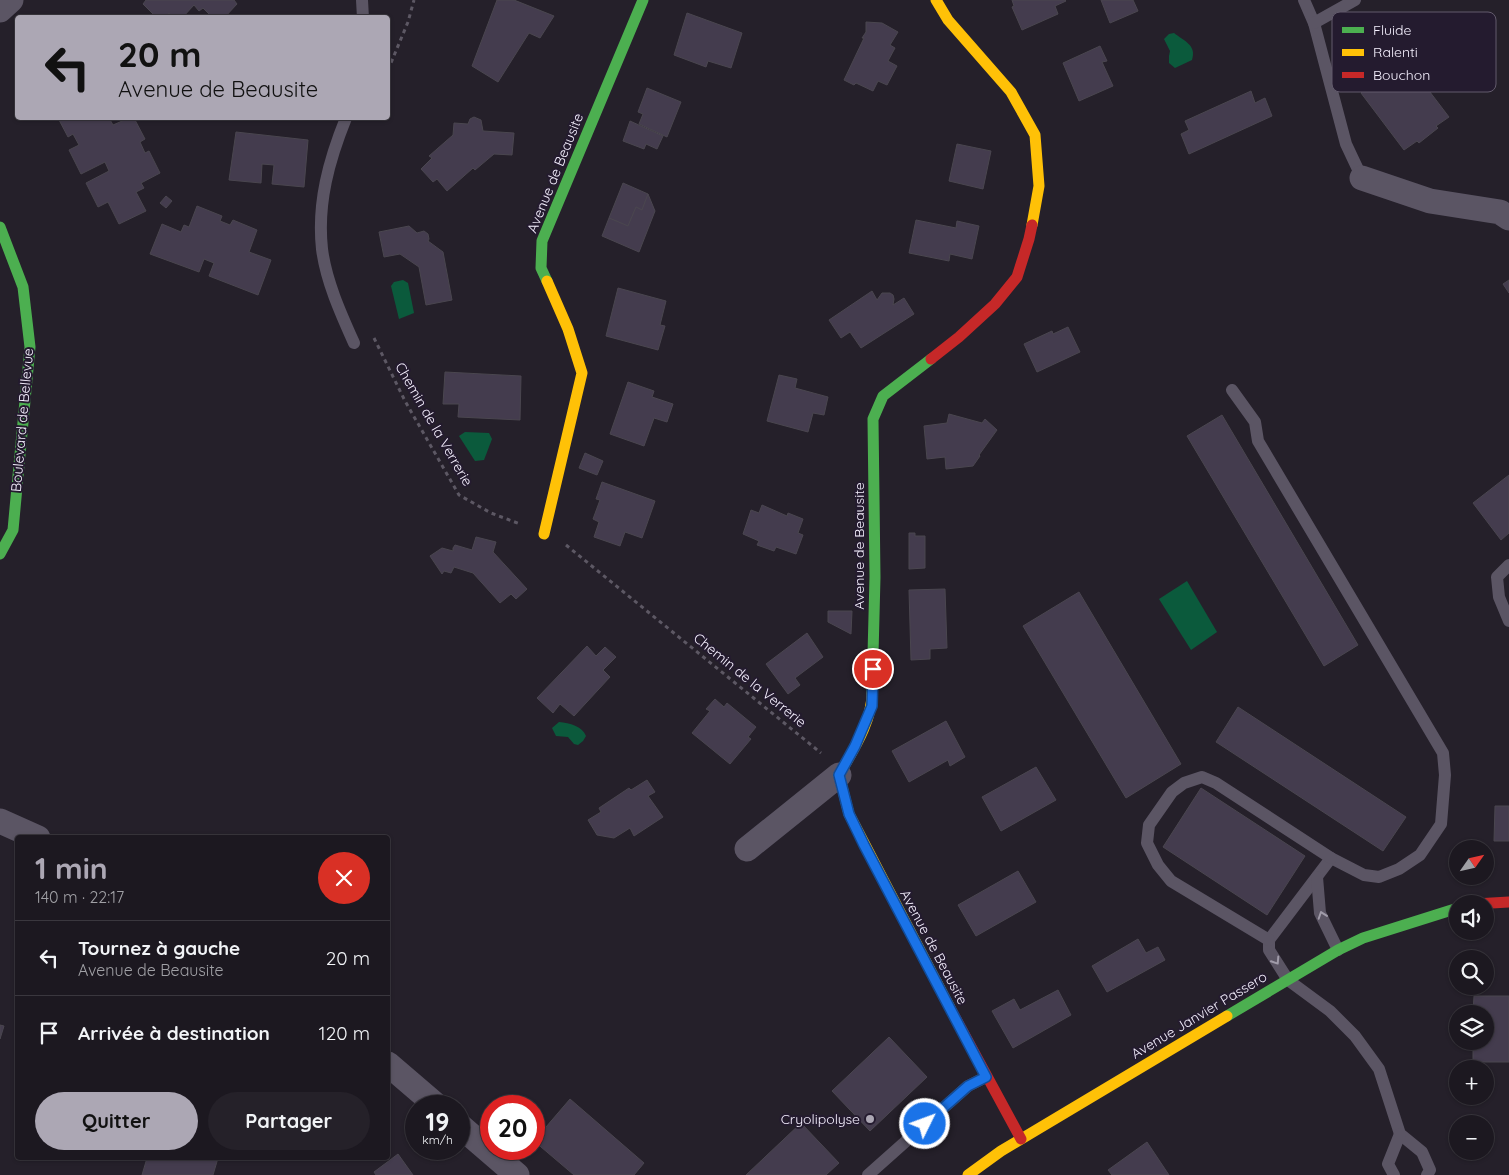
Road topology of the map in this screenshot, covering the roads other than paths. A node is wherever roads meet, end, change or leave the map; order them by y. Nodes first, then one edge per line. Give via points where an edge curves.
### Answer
1 (10, 0) edge
2 (362, 0) edge
3 (643, 0) edge
4 (936, 0) edge
5 (1304, 0) edge
6 (1355, 0) edge
7 (0, 10) edge
8 (1332, 12) edge
9 (1333, 12) edge
10 (363, 15) edge
11 (1314, 22) junction
12 (1332, 91) edge
13 (1332, 92) edge
14 (345, 120) edge
15 (1362, 178) joint
16 (1509, 218) edge
17 (0, 227) edge
18 (354, 343) dead end
19 (1232, 390) dead end
20 (544, 534) road end
21 (0, 554) edge
22 (1509, 565) edge
23 (1509, 620) edge
24 (839, 775) junction
25 (0, 820) edge
26 (32, 835) edge
27 (747, 849) dead end
28 (1331, 858) junction
29 (1317, 877) junction
30 (1509, 902) edge
31 (1494, 903) edge
32 (1449, 911) edge
33 (1268, 940) junction
34 (1338, 950) junction
35 (1288, 980) junction
36 (390, 1066) edge
37 (986, 1077) junction
38 (424, 1095) edge
39 (470, 1134) edge
40 (1400, 1134) junction
41 (1021, 1139) junction
42 (517, 1175) edge
43 (868, 1175) edge
44 (968, 1175) edge
45 (1394, 1175) edge
46 (1427, 1175) edge

1 - 7 street
2 - 10 lane
3 - 20 street, Avenue de Beausite via 542,241 541,268 568,329 582,372
4 - 24 street, Avenue de Beausite via 948,20 1011,92 1035,135 1039,186 1017,278 995,304 959,337 883,396 873,419 875,577 872,706
5 - 11 lane
6 - 9 lane
8 - 11 lane
11 - 12 lane
13 - 15 lane via 1346,144
14 - 18 lane via 333,151 320,223 322,250 335,298
15 - 16 street via 1430,201 1500,212
17 - 21 street, Boulevard de Bellevue via 23,287 30,347 13,530
19 - 28 lane via 1255,422 1258,441 1443,753 1445,775 1441,824 1420,855 1379,877 1364,875
22 - 23 lane via 1497,577 1499,597
24 - 27 street
24 - 37 street, Avenue de Beausite via 849,814 864,845
25 - 26 street
28 - 29 lane
28 - 33 lane via 1202,777 1184,783 1172,792 1149,825 1147,843 1158,865 1171,881
29 - 33 lane
34 -> 29 lane via 1320,913
30 - 31 street
32 - 34 street, Avenue Janvier Passero via 1363,938
33 -> 35 lane via 1269,950
34 - 35 street, Avenue Janvier Passero
35 - 40 lane via 1330,1011 1355,1036 1379,1069
35 - 41 street, Avenue Janvier Passero
36 - 38 street
37 - 41 street, Avenue de Beausite
37 - 43 lane via 968,1086
39 - 42 street
40 - 45 lane via 1388,1164
40 - 46 lane via 1422,1152 1430,1170
41 - 44 street, Avenue Janvier Passero

